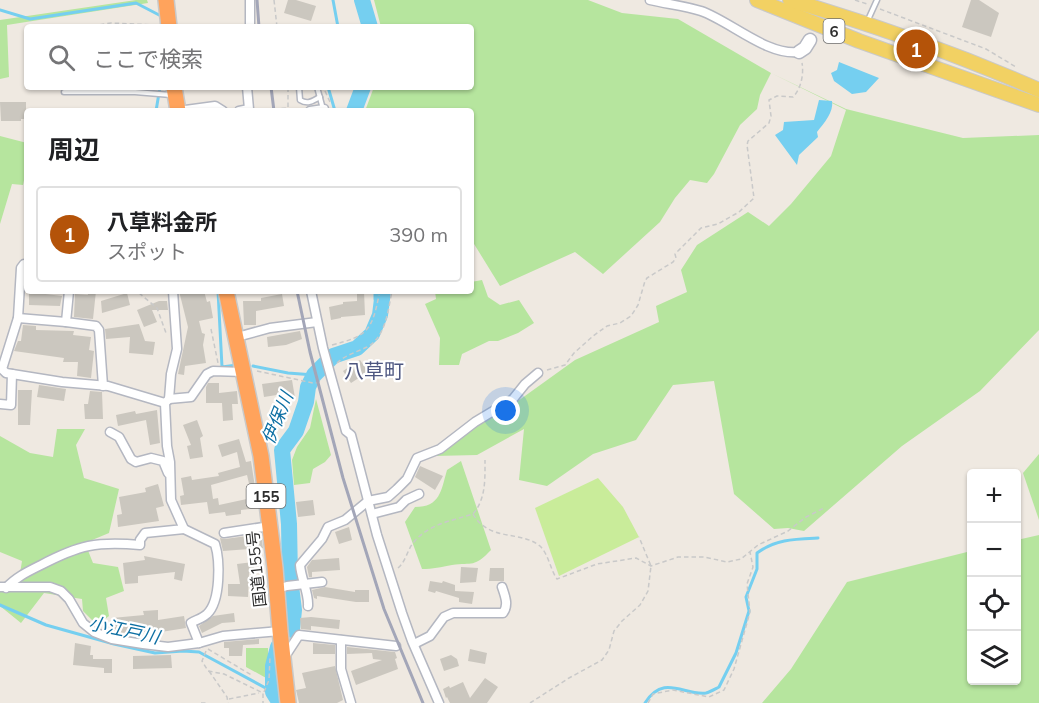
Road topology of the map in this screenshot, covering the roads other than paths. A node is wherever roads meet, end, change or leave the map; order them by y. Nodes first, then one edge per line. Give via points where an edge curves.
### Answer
1 (166, 0) edge
2 (250, 0) edge
3 (650, 0) edge
4 (757, 0) edge
5 (790, 0) edge
6 (877, 0) edge
7 (867, 22) junction
8 (169, 24) edge
9 (250, 24) edge
10 (810, 40) dead end
11 (799, 52) joint
12 (247, 90) edge
13 (299, 90) edge
14 (318, 90) edge
15 (1039, 90) edge
16 (64, 92) dead end
17 (320, 98) junction
18 (176, 101) edge
19 (1039, 105) edge
20 (218, 108) edge
21 (249, 108) edge
22 (323, 108) edge
23 (24, 264) edge
24 (69, 294) edge
25 (173, 294) edge
26 (227, 294) edge
27 (312, 294) edge
28 (18, 318) junction
29 (66, 322) junction
30 (317, 322) junction
31 (237, 337) junction
32 (243, 372) junction
33 (538, 373) road end
34 (12, 374) junction
35 (103, 386) junction
36 (167, 401) junction
37 (0, 404) edge
38 (110, 432) dead end
39 (169, 476) junction
40 (418, 494) dead end
41 (368, 501) junction
42 (372, 514) junction
43 (270, 526) junction
44 (184, 529) junction
45 (224, 533) dead end
46 (322, 582) dead end
47 (290, 586) junction
48 (3, 587) edge
49 (502, 587) dead end
50 (308, 606) dead end
51 (280, 631) junction
52 (341, 640) junction
53 (414, 644) junction
54 (396, 646) dead end
55 (204, 647) junction
56 (282, 661) junction
57 (288, 703) edge
58 (351, 703) edge
59 (439, 703) edge

1 - 8 highway
2 - 9 street
3 - 11 street via 701,11 776,49
4 - 19 main road, 6
5 - 7 main road, 6
6 - 7 lane
7 - 15 main road, 6
10 - 11 main road
12 - 21 street
13 - 17 lane via 300,100 305,103
14 - 17 lane
16 - 18 lane via 135,92
17 - 22 lane
18 - 20 street
23 - 28 street
24 - 29 street
25 - 36 street via 177,349
26 - 31 highway, 国道155号 / 155
27 - 30 street
28 - 29 street
28 - 34 street via 2,369
29 - 35 street via 96,326 99,330
30 - 31 street
30 - 41 street
31 - 32 highway, 国道155号 / 155
32 - 36 street via 213,371 192,397
32 - 43 highway, 国道155号 / 155 via 261,456
33 - 41 street via 513,399 440,449 417,458 407,479 388,497
34 - 35 street
34 - 37 street via 11,405
35 - 36 street
36 - 39 street
38 - 39 street via 119,437 131,459 163,461
39 - 44 street via 171,500
40 - 42 street via 399,507
41 - 42 street
41 - 47 street via 345,520 328,527
42 - 53 street
43 - 45 street
43 - 47 highway, 国道155号 / 155
44 - 48 street via 149,532 140,545 84,546 60,554
44 - 55 street via 215,544 218,552 218,587 213,604 206,615 190,623
46 - 47 street
47 - 50 street via 308,596
47 - 51 highway, 国道155号 / 155
48 - 55 street via 50,587 61,591 93,632 112,639
49 - 53 street via 506,598 503,613 453,613 444,617 430,636
51 - 55 street via 223,636
51 - 56 highway, 国道155号 / 155
52 - 54 street
52 - 56 street via 299,635
52 - 58 street via 341,669
53 - 59 street
56 - 57 highway, 国道155号 / 155

